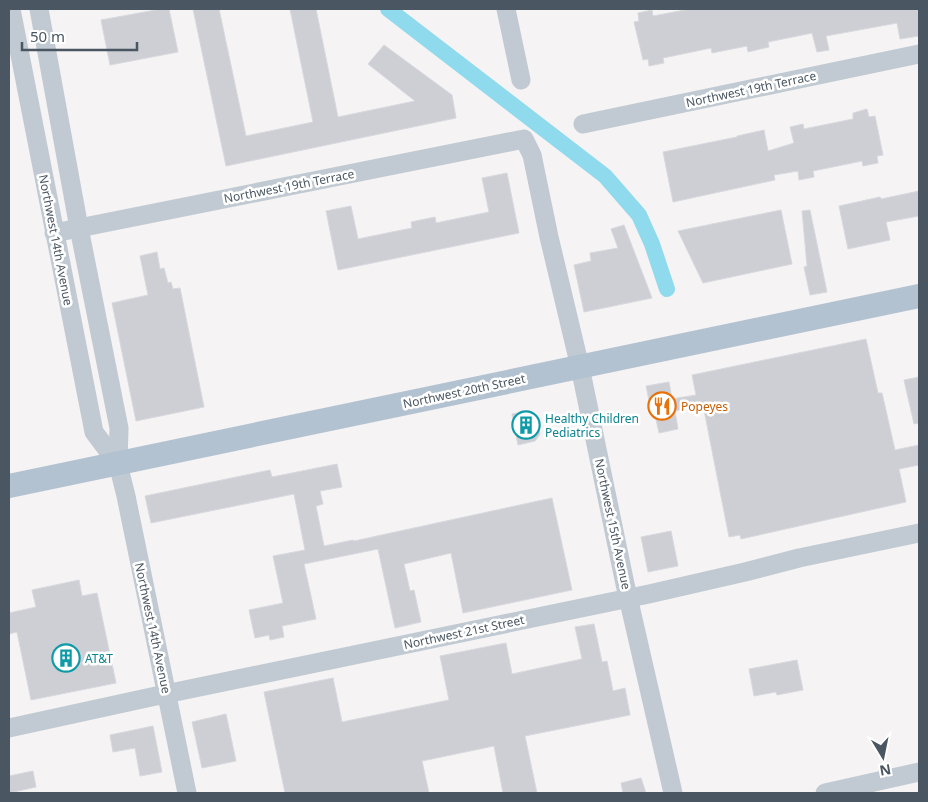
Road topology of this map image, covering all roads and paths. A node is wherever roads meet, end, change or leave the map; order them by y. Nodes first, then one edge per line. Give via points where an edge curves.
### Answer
1 (11, 9) edge
2 (38, 9) edge
3 (506, 9) edge
4 (919, 54) edge
5 (521, 80) dead end
6 (583, 124) dead end
7 (524, 139) joint
8 (79, 228) junction
9 (54, 232) junction
10 (919, 296) edge
11 (580, 367) junction
12 (118, 464) junction
13 (9, 486) edge
14 (919, 533) edge
15 (629, 598) junction
16 (166, 694) junction
17 (9, 728) edge
18 (919, 772) edge
19 (187, 793) edge
20 (672, 793) edge
21 (825, 793) edge

1 - 9 street, Northwest 14th Avenue
2 - 8 street, Northwest 14th Avenue
3 - 5 street
4 - 6 street, Northwest 19th Terrace
7 - 8 street, Northwest 19th Terrace
7 - 11 street, Northwest 15th Avenue via 532,155
8 - 9 street, Northwest 19th Terrace
8 - 12 street, Northwest 14th Avenue via 119,428
9 - 12 street, Northwest 14th Avenue via 94,432
10 - 11 main road, Northwest 20th Street
11 - 12 main road, Northwest 20th Street
11 - 15 street, Northwest 15th Avenue
12 - 13 main road, Northwest 20th Street
12 - 16 street, Northwest 14th Avenue
14 - 15 street, Northwest 21st Street
15 - 16 street, Northwest 21st Street
15 - 20 street, Northwest 15th Avenue
16 - 17 street, Northwest 21st Street
16 - 19 street, Northwest 14th Avenue
18 - 21 street

